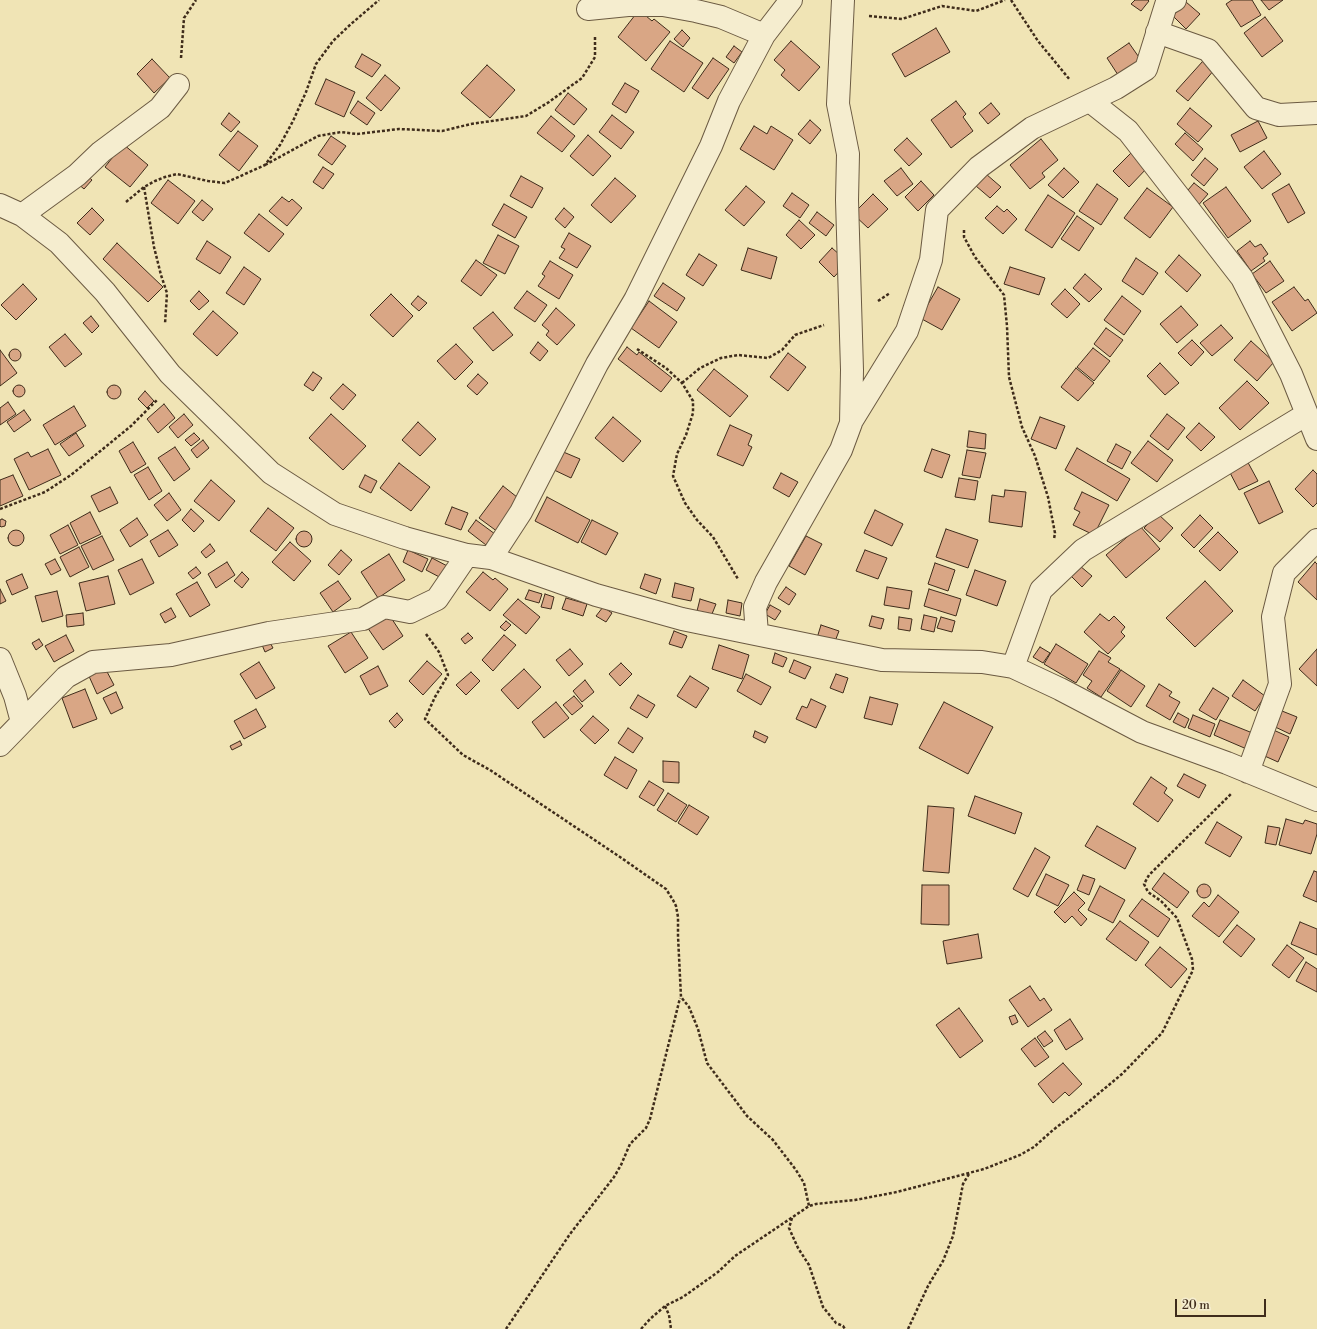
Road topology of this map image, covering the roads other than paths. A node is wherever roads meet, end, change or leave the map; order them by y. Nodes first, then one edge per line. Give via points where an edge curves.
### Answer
1 (791, 0) edge
2 (1175, 0) edge
3 (843, 7) edge
4 (588, 9) road end
5 (1157, 32) junction
6 (764, 35) junction
7 (178, 85) road end
8 (1090, 100) junction
9 (1317, 113) edge
10 (0, 205) edge
11 (22, 215) junction
12 (1307, 414) junction
13 (851, 423) junction
14 (1317, 439) edge
15 (1317, 540) edge
16 (467, 555) junction
17 (490, 558) junction
18 (757, 634) junction
19 (0, 659) edge
20 (1013, 668) junction
21 (22, 722) junction
22 (0, 745) edge
23 (1248, 772) junction
24 (1317, 800) edge

1 - 6 street
2 - 5 street via 1166,5
3 - 13 street via 838,104 848,154
4 - 6 street via 663,5 721,18
5 - 8 street via 1146,69 1116,88
5 - 9 street via 1208,50 1256,108 1279,115
6 - 17 street via 729,101 711,146 635,300 598,364 521,512
7 - 11 street via 160,108 101,152 77,175
8 - 12 street via 1128,131 1242,278
8 - 13 street via 1032,128 979,167 937,210 931,260 907,331
10 - 11 street
11 - 16 street via 59,243 105,292 170,374 271,473 335,514 404,538
12 - 14 street
12 - 20 street via 1083,550 1041,590
13 - 18 street via 841,450 766,582 755,607
15 - 23 street via 1284,573 1273,616 1280,684
16 - 17 street
16 - 21 street via 437,599 410,612 384,607 363,619 269,633 171,655 93,662 66,677
17 - 18 street via 610,599 682,619
18 - 20 street via 882,660 982,662
19 - 21 street
20 - 23 street via 1060,689 1142,732
21 - 22 street
23 - 24 street

